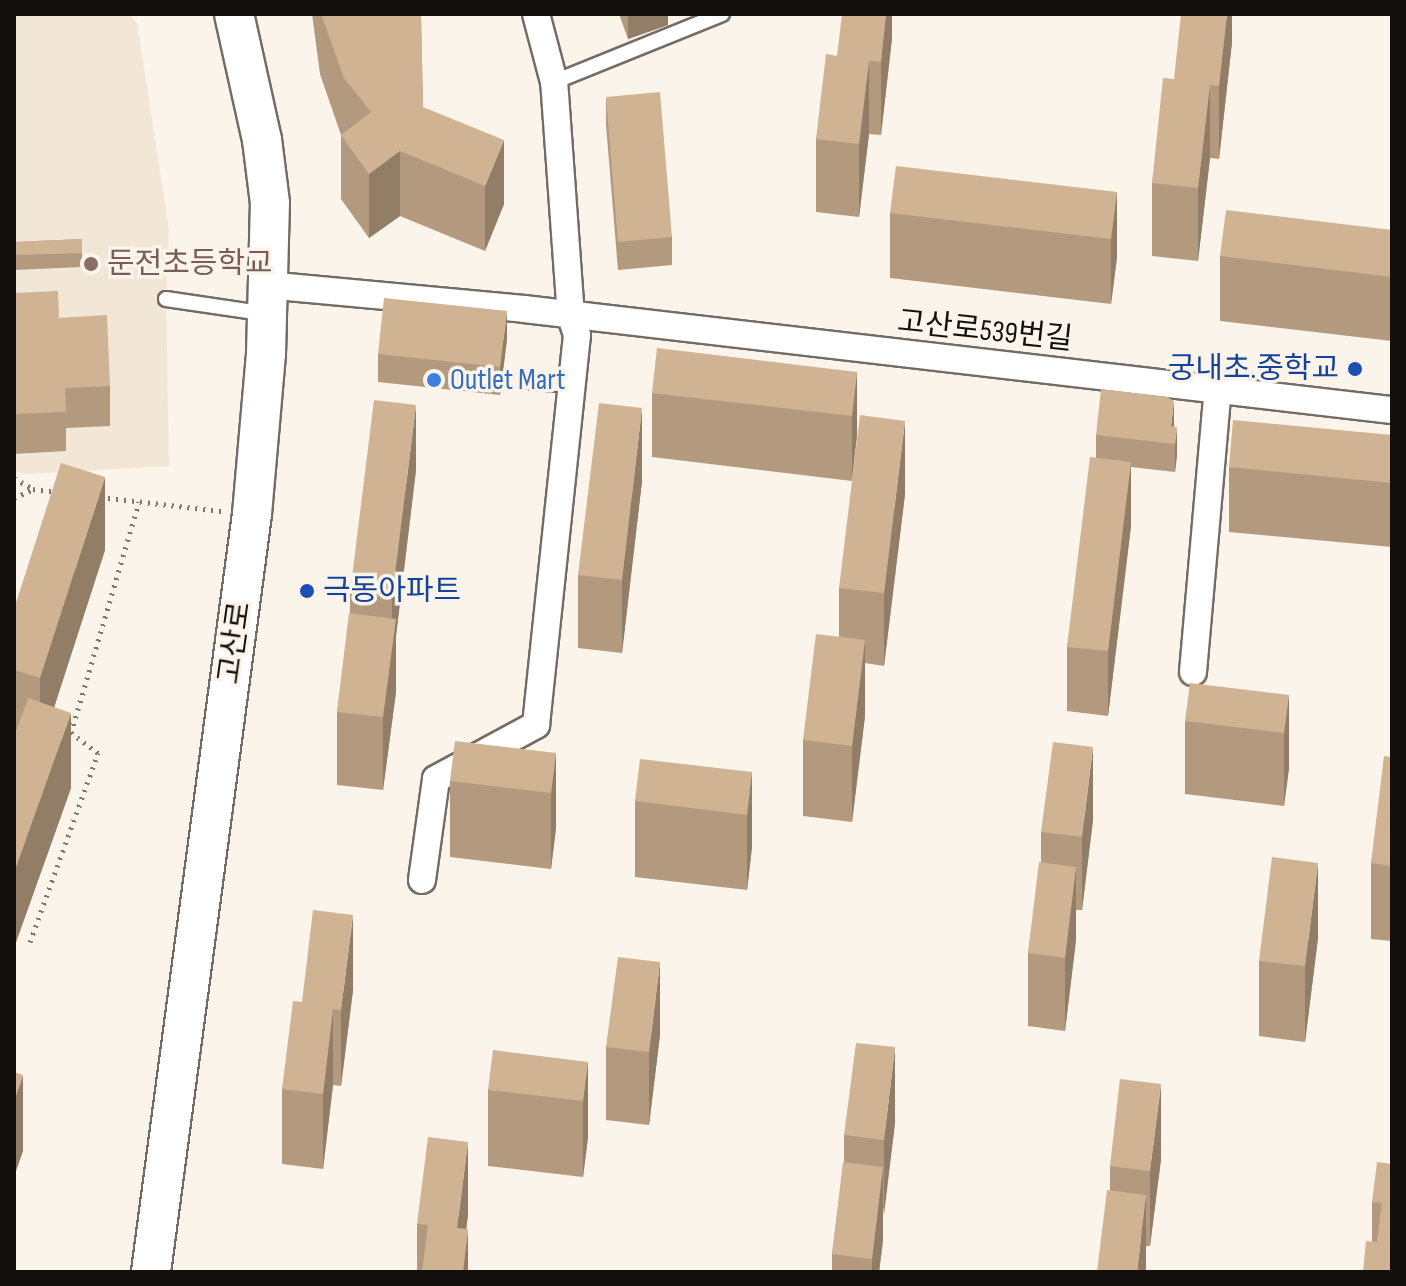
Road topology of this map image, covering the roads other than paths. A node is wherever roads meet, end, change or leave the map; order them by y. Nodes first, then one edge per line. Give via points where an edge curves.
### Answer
1 (234, 14) edge
2 (536, 14) edge
3 (722, 14) edge
4 (554, 82) junction
5 (166, 299) dead end
6 (267, 299) junction
7 (571, 317) junction
8 (532, 382) dead end
9 (572, 385) junction
10 (1218, 389) junction
11 (1392, 410) edge
12 (1193, 672) dead end
13 (422, 880) dead end
14 (151, 1272) edge

1 - 6 street, 고산로 via 270,203
2 - 4 street
3 - 4 lane
4 - 7 street
5 - 6 lane
6 - 7 street, 고산로539번길 via 524,309
6 - 14 street, 고산로 via 252,514
7 - 9 street via 577,335
7 - 10 street, 고산로539번길
8 - 9 lane
9 - 13 street via 536,725 436,779
10 - 11 street, 고산로539번길
10 - 12 street

